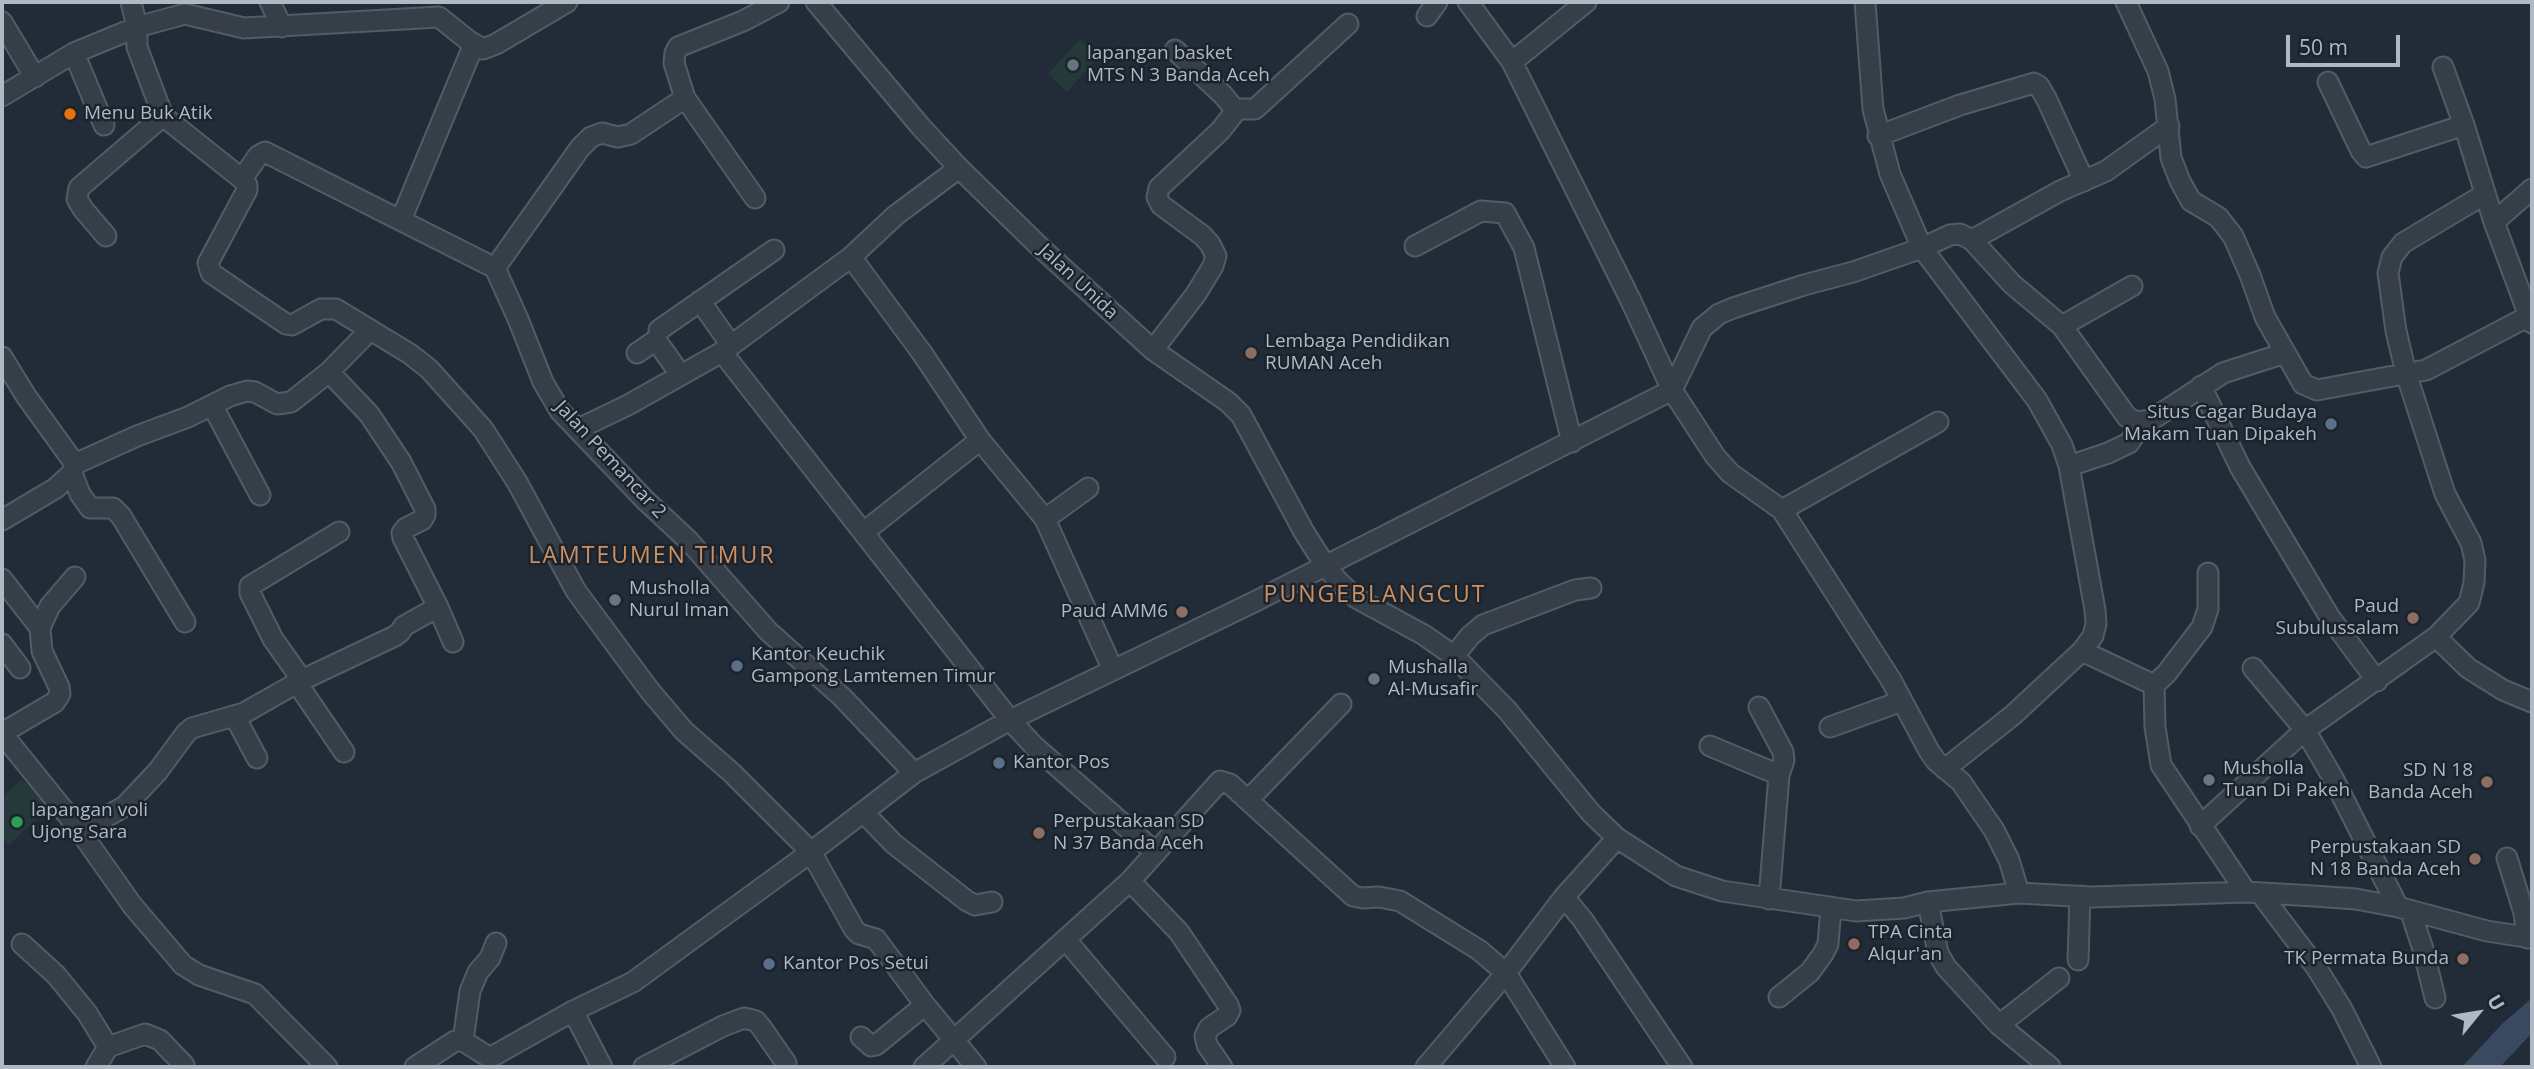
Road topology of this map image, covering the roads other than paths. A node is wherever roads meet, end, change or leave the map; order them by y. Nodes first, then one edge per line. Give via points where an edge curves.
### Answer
1 (131, 2) edge
2 (270, 2) edge
3 (567, 2) edge
4 (779, 2) edge
5 (816, 2) edge
6 (1468, 2) edge
7 (1586, 2) edge
8 (1865, 2) edge
9 (2126, 2) edge
10 (537, 9) edge
11 (440, 10) edge
12 (2, 22) edge
13 (1348, 24) dead end
14 (137, 27) junction
15 (282, 27) junction
16 (474, 44) junction
17 (1175, 50) dead end
18 (74, 53) junction
19 (1512, 62) junction
20 (2443, 67) dead end
21 (35, 77) junction
22 (2328, 82) dead end
23 (2, 96) edge
24 (685, 98) junction
25 (1234, 109) junction
26 (163, 116) junction
27 (104, 125) dead end
28 (2464, 125) junction
29 (2169, 126) junction
30 (1878, 136) junction
31 (959, 168) junction
32 (242, 179) junction
33 (2084, 181) junction
34 (2532, 189) edge
35 (2485, 194) junction
36 (755, 198) dead end
37 (401, 220) junction
38 (2494, 222) junction
39 (106, 236) dead end
40 (1972, 240) junction
41 (1415, 246) dead end
42 (1922, 248) junction
43 (774, 250) dead end
44 (851, 257) junction
45 (495, 268) junction
46 (2132, 286) dead end
47 (700, 301) junction
48 (2531, 318) edge
49 (2062, 326) junction
50 (370, 330) junction
51 (659, 330) dead end
52 (726, 349) junction
53 (1153, 350) junction
54 (637, 353) dead end
55 (2285, 353) junction
56 (2, 357) edge
57 (329, 372) junction
58 (2406, 373) junction
59 (680, 374) junction
60 (2201, 386) junction
61 (1672, 390) junction
62 (212, 405) junction
63 (1938, 422) dead end
64 (2143, 422) junction
65 (578, 429) junction
66 (980, 440) junction
67 (1572, 442) junction
68 (2069, 466) junction
69 (74, 469) junction
70 (1088, 488) dead end
71 (260, 495) dead end
72 (1782, 510) junction
73 (1045, 519) junction
74 (2, 520) edge
75 (339, 532) dead end
76 (864, 532) junction
77 (1325, 565) junction
78 (2208, 573) dead end
79 (75, 577) dead end
80 (2, 579) edge
81 (1591, 588) dead end
82 (438, 607) junction
83 (185, 622) dead end
84 (40, 628) junction
85 (2436, 637) junction
86 (453, 642) dead end
87 (2, 644) edge
88 (2082, 651) junction
89 (1454, 656) junction
90 (20, 668) dead end
91 (2253, 668) dead end
92 (1113, 670) junction
93 (300, 681) junction
94 (2377, 681) junction
95 (2154, 685) junction
96 (1902, 701) junction
97 (2532, 702) edge
98 (1340, 704) dead end
99 (1759, 707) dead end
100 (235, 717) junction
101 (1010, 720) junction
102 (1830, 727) dead end
103 (2305, 730) junction
104 (2, 735) edge
105 (1710, 746) dead end
106 (344, 752) dead end
107 (257, 758) dead end
108 (1945, 769) junction
109 (914, 773) junction
110 (1779, 775) junction
111 (1248, 800) junction
112 (864, 813) junction
113 (75, 824) junction
114 (2200, 826) junction
115 (1617, 838) junction
116 (811, 852) junction
117 (1155, 852) junction
118 (2507, 858) dead end
119 (1130, 881) junction
120 (2253, 892) junction
121 (2019, 893) junction
122 (2080, 896) junction
123 (1564, 897) junction
124 (1769, 900) junction
125 (992, 902) dead end
126 (1928, 902) junction
127 (1831, 907) junction
128 (2404, 908) junction
129 (2530, 938) edge
130 (1066, 940) junction
131 (496, 943) dead end
132 (22, 944) dead end
133 (2078, 960) dead end
134 (1506, 973) junction
135 (2059, 978) dead end
136 (1779, 997) dead end
137 (2435, 998) dead end
138 (925, 1005) junction
139 (573, 1011) junction
140 (1999, 1024) junction
141 (861, 1037) dead end
142 (954, 1041) junction
143 (108, 1047) junction
144 (476, 1053) edge
145 (1165, 1056) dead end
146 (786, 1063) dead end
147 (184, 1065) dead end
148 (96, 1067) edge
149 (327, 1067) edge
150 (415, 1067) edge
151 (602, 1067) edge
152 (644, 1067) edge
153 (924, 1067) edge
154 (976, 1067) edge
155 (1222, 1067) edge
156 (1426, 1067) edge
157 (1566, 1067) edge
158 (1682, 1067) edge
159 (2050, 1067) edge
160 (2371, 1067) edge

1 - 14 street
2 - 15 street
3 - 10 street
4 - 24 street via 678,47 674,63
5 - 31 street, Jalan Unida
6 - 19 street
7 - 19 street
8 - 30 street
9 - 29 street via 2158,71
10 - 16 street via 496,44 483,49
11 - 15 street
11 - 16 street
12 - 21 street
13 - 25 street via 1255,109
14 - 15 street via 185,14 244,28
14 - 18 street
14 - 26 street via 137,47
16 - 37 street
17 - 25 street
18 - 21 street
18 - 27 street
19 - 61 street
20 - 28 street
21 - 23 street
22 - 28 street via 2366,157
24 - 36 street
24 - 45 street via 631,134 591,137
25 - 53 street via 1220,131 1159,188 1161,205 1203,236 1216,256 1196,294
26 - 32 street
26 - 39 street via 79,188 77,199
28 - 35 street
29 - 33 street via 2117,164
29 - 55 street via 2171,158 2185,192 2233,236 2265,317
30 - 33 street via 2034,83 2047,100
30 - 42 street
31 - 44 street via 896,215
31 - 53 street, Jalan Unida
32 - 37 street via 265,152
32 - 50 street via 247,190 208,263 211,273 286,324 330,308
33 - 40 street
34 - 38 street
35 - 38 street
35 - 58 street via 2403,243 2392,257 2388,273
37 - 45 street
38 - 48 street
40 - 42 street via 1956,234
40 - 49 street via 2012,284
41 - 67 street via 1481,211 1505,213 1524,248
42 - 61 street via 1719,314 1702,328
42 - 68 street via 2038,400
43 - 47 street
44 - 52 street
44 - 66 street
45 - 65 street, Jalan Pemancar 2 via 543,382
46 - 49 street
47 - 51 street
47 - 52 street
48 - 58 street via 2445,362
49 - 64 street via 2127,417
50 - 57 street
50 - 116 street via 429,369 483,429 576,591 650,691 684,731
52 - 59 street
52 - 76 street
53 - 77 street, Jalan Unida via 1228,401 1241,415
54 - 59 street via 656,340
55 - 58 street via 2299,380 2313,389
55 - 60 street via 2223,373
56 - 69 street
57 - 62 street via 291,402 277,404 247,391
57 - 82 street via 369,414 425,509 422,520 402,533
58 - 85 street via 2441,483 2475,560 2469,603
59 - 65 street
60 - 64 street
60 - 94 street via 2240,467 2329,616
61 - 67 street
61 - 72 street via 1730,473
62 - 69 street
62 - 71 street
63 - 72 street
64 - 68 street via 2129,443
65 - 109 street, Jalan Pemancar 2 via 689,541 768,631 842,697
66 - 73 street
66 - 76 street
67 - 77 street
68 - 88 street via 2096,624
69 - 74 street via 56,488
69 - 83 street via 80,494 90,508 113,508 121,516
70 - 73 street
72 - 96 street
73 - 92 street
75 - 93 street via 250,586 273,639
76 - 101 street
77 - 89 street, Jalan Unida via 1356,598
77 - 92 street
78 - 95 street via 2208,609 2202,626
79 - 84 street via 50,606
80 - 84 street
81 - 89 street via 1483,625
82 - 86 street
82 - 93 street via 384,641
84 - 104 street via 42,651 60,694 55,702
85 - 94 street
85 - 97 street via 2468,668
87 - 90 street
88 - 95 street
88 - 108 street
89 - 115 street, Jalan Unida
91 - 103 street
92 - 101 street
93 - 100 street
93 - 106 street
94 - 103 street
95 - 114 street via 2161,765
96 - 102 street
96 - 108 street via 1929,751
98 - 111 street
99 - 110 street via 1783,752
100 - 107 street
100 - 113 street via 192,728 125,806 99,821
101 - 109 street
101 - 117 street
103 - 114 street
103 - 128 street
104 - 113 street
105 - 110 street
108 - 121 street via 1974,798 1994,830
109 - 112 street
110 - 124 street
111 - 117 street via 1220,781
111 - 134 street via 1353,896 1400,901 1479,950
112 - 116 street
112 - 125 street via 894,844 967,901 975,905
113 - 149 street via 132,905 183,965 255,994
114 - 120 street
115 - 123 street
115 - 124 street, Jalan Unida via 1676,876
116 - 138 street via 854,929 876,939
116 - 139 street via 642,976
117 - 119 street
118 - 129 street
119 - 130 street
119 - 155 street via 1179,932 1230,1010 1205,1036
120 - 122 street, Jalan Unida
120 - 128 street, Jalan Unida via 2356,899
120 - 160 street via 2316,967
121 - 122 street, Jalan Unida
121 - 126 street, Jalan Unida
122 - 133 street
123 - 134 street
123 - 158 street
124 - 127 street, Jalan Unida
126 - 127 street, Jalan Unida via 1878,911
126 - 140 street via 1938,953 1946,967
127 - 136 street via 1823,954 1810,972
128 - 129 street, Jalan Unida
128 - 137 street via 2423,949
130 - 142 street
130 - 145 street
131 - 144 street via 491,958 474,979
132 - 143 street via 56,975
134 - 156 street
134 - 157 street
135 - 140 street
138 - 141 street via 876,1045
138 - 142 street
139 - 144 street via 493,1056
139 - 151 street
140 - 159 street
142 - 153 street
142 - 154 street
143 - 147 street via 136,1035 153,1036
143 - 148 street
144 - 150 street via 450,1043
146 - 152 street via 761,1027 744,1018

